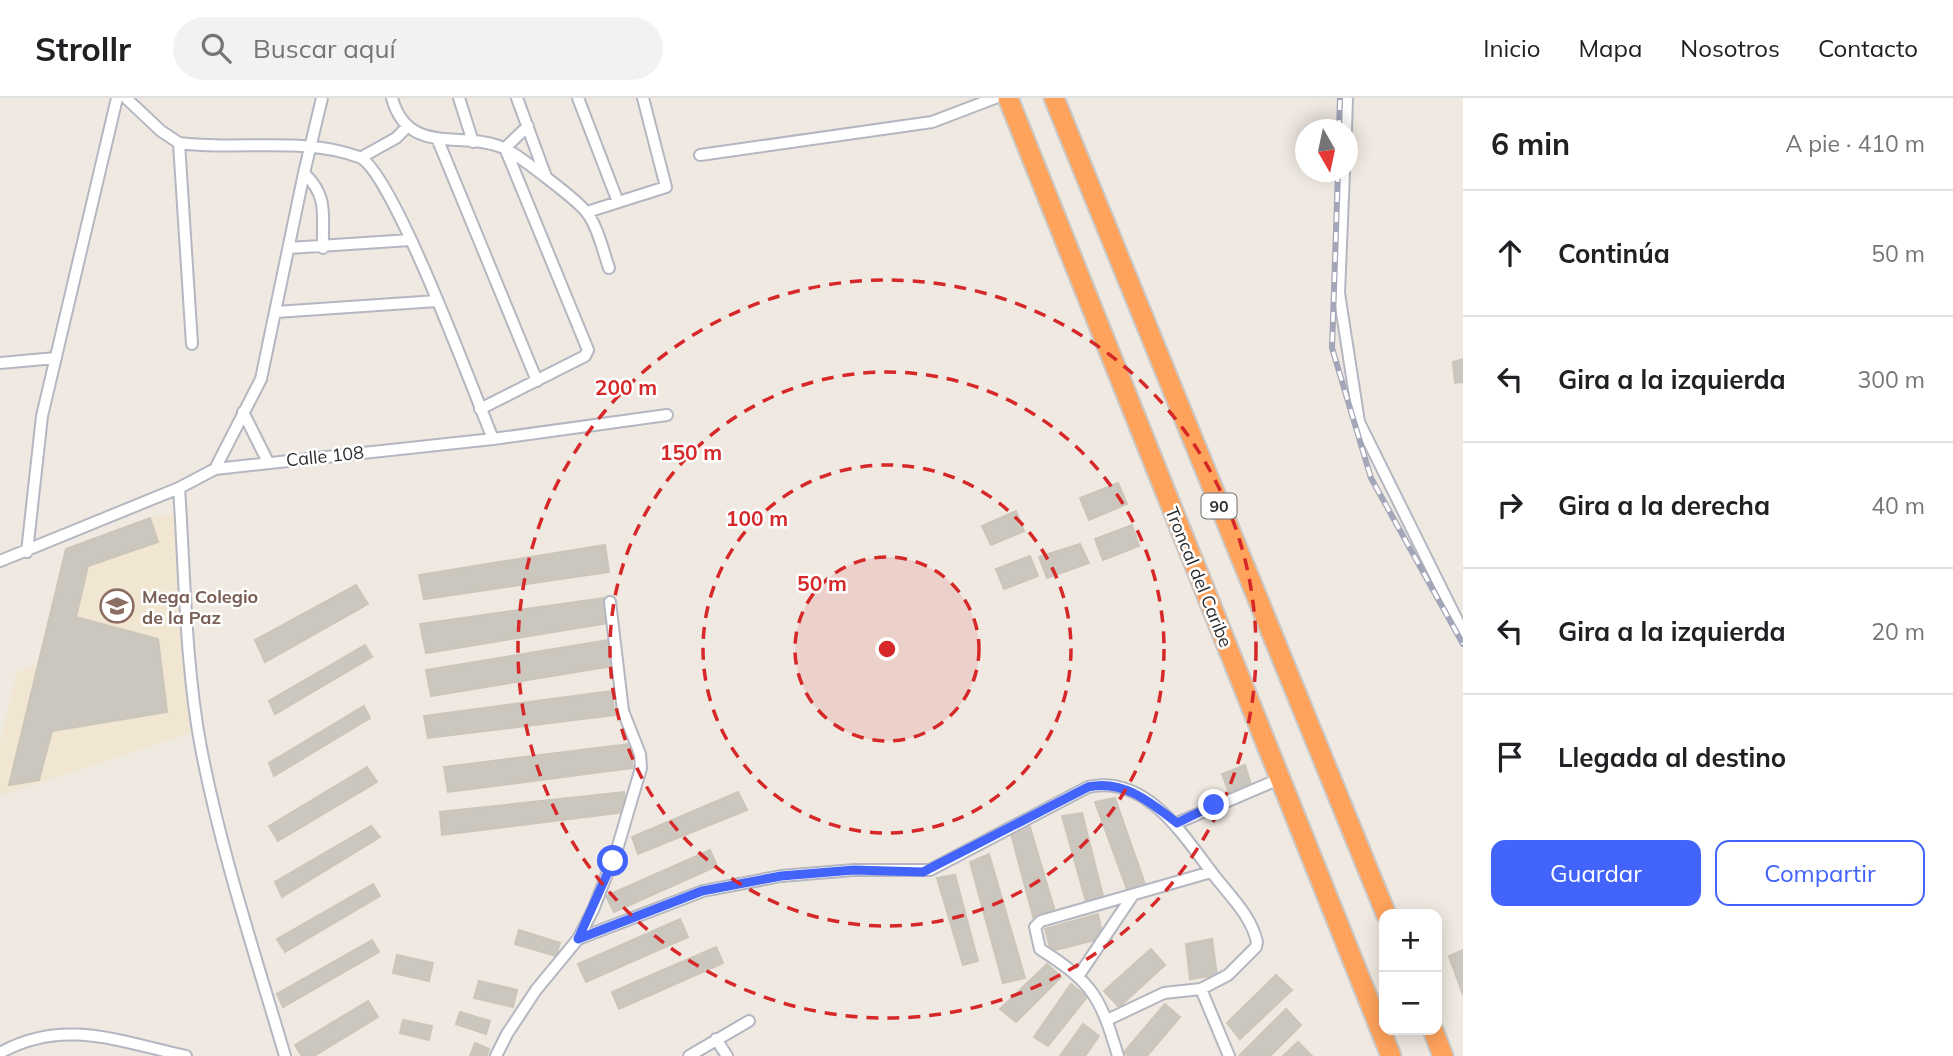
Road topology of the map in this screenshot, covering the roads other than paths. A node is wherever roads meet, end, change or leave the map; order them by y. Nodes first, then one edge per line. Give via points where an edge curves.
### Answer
1 (117, 98) edge
2 (126, 98) edge
3 (322, 98) edge
4 (392, 98) edge
5 (459, 98) edge
6 (517, 98) edge
7 (578, 98) edge
8 (643, 98) edge
9 (995, 98) edge
10 (1008, 98) edge
11 (1054, 98) edge
12 (1347, 98) edge
13 (1346, 119) edge
14 (528, 125) junction
15 (407, 127) junction
16 (437, 138) junction
17 (473, 142) junction
18 (179, 143) junction
19 (311, 147) junction
20 (505, 148) junction
21 (700, 155) dead end
22 (362, 157) junction
23 (303, 173) junction
24 (546, 178) junction
25 (1344, 182) edge
26 (618, 202) junction
27 (587, 212) junction
28 (410, 240) junction
29 (289, 248) junction
30 (323, 248) junction
31 (609, 268) dead end
32 (437, 301) junction
33 (276, 312) junction
34 (192, 344) dead end
35 (56, 358) junction
36 (0, 363) edge
37 (537, 381) junction
38 (480, 409) junction
39 (243, 411) junction
40 (667, 415) dead end
41 (493, 439) junction
42 (268, 462) junction
43 (215, 469) junction
44 (179, 488) junction
45 (27, 552) junction
46 (0, 561) edge
47 (610, 602) dead end
48 (1463, 632) edge
49 (1279, 779) junction
50 (1177, 823) junction
51 (1211, 872) junction
52 (1133, 895) junction
53 (1383, 909) edge
54 (578, 939) junction
55 (1079, 975) junction
56 (1200, 989) junction
57 (1107, 1020) junction
58 (749, 1021) dead end
59 (1435, 1035) edge
60 (716, 1040) junction
61 (0, 1052) edge
62 (186, 1056) edge
63 (285, 1056) edge
64 (496, 1056) edge
65 (689, 1056) edge
66 (727, 1056) edge
67 (1118, 1056) edge
68 (1229, 1056) edge
69 (1391, 1056) edge
70 (1444, 1056) edge

1 - 35 street
2 - 18 street
3 - 19 street
4 - 15 street
5 - 17 street
6 - 14 street
7 - 26 street
8 - 26 street via 666,187
9 - 21 street via 932,122
10 - 49 highway, Troncal del Caribe / 90
11 - 53 highway, 90
12 - 13 street
14 - 20 street
14 - 24 street
15 - 16 street
15 - 22 street
16 - 17 street
16 - 37 street
17 - 20 street
18 - 19 street
18 - 34 street
19 - 22 street
19 - 23 street
20 - 24 street
20 - 37 street via 588,343 585,356
22 - 28 street
23 - 29 street
23 - 30 street via 322,196
24 - 27 street
25 - 48 street via 1339,293 1359,422
26 - 27 street
27 - 31 street
28 - 30 street
28 - 32 street
29 - 30 street
29 - 33 street
32 - 33 street
32 - 38 street
33 - 39 street via 261,379
35 - 36 street
35 - 45 street via 42,416
37 - 38 street
38 - 41 street
39 - 42 street
39 - 43 street
40 - 41 street, Calle 108
41 - 42 street, Calle 108
42 - 43 street, Calle 108
43 - 44 street, Calle 108
44 - 45 street, Calle 108
44 - 63 street via 201,747 229,866
45 - 46 street, Calle 108
47 - 54 street via 623,711 641,768 615,854
49 - 50 street
49 - 69 highway, Troncal del Caribe / 90
50 - 51 street
50 - 54 street via 1122,787 1106,783 1088,787 923,872 854,870 781,876 702,891
51 - 52 street
51 - 56 street via 1243,911 1257,942 1228,975
52 - 55 street
52 - 55 street via 1037,923 1034,932 1040,949
54 - 64 street via 536,990
55 - 57 street
56 - 57 street via 1164,993
56 - 68 street
57 - 67 street
58 - 60 street
59 - 70 highway
60 - 65 street
60 - 66 street
61 - 62 street via 47,1033 78,1032

